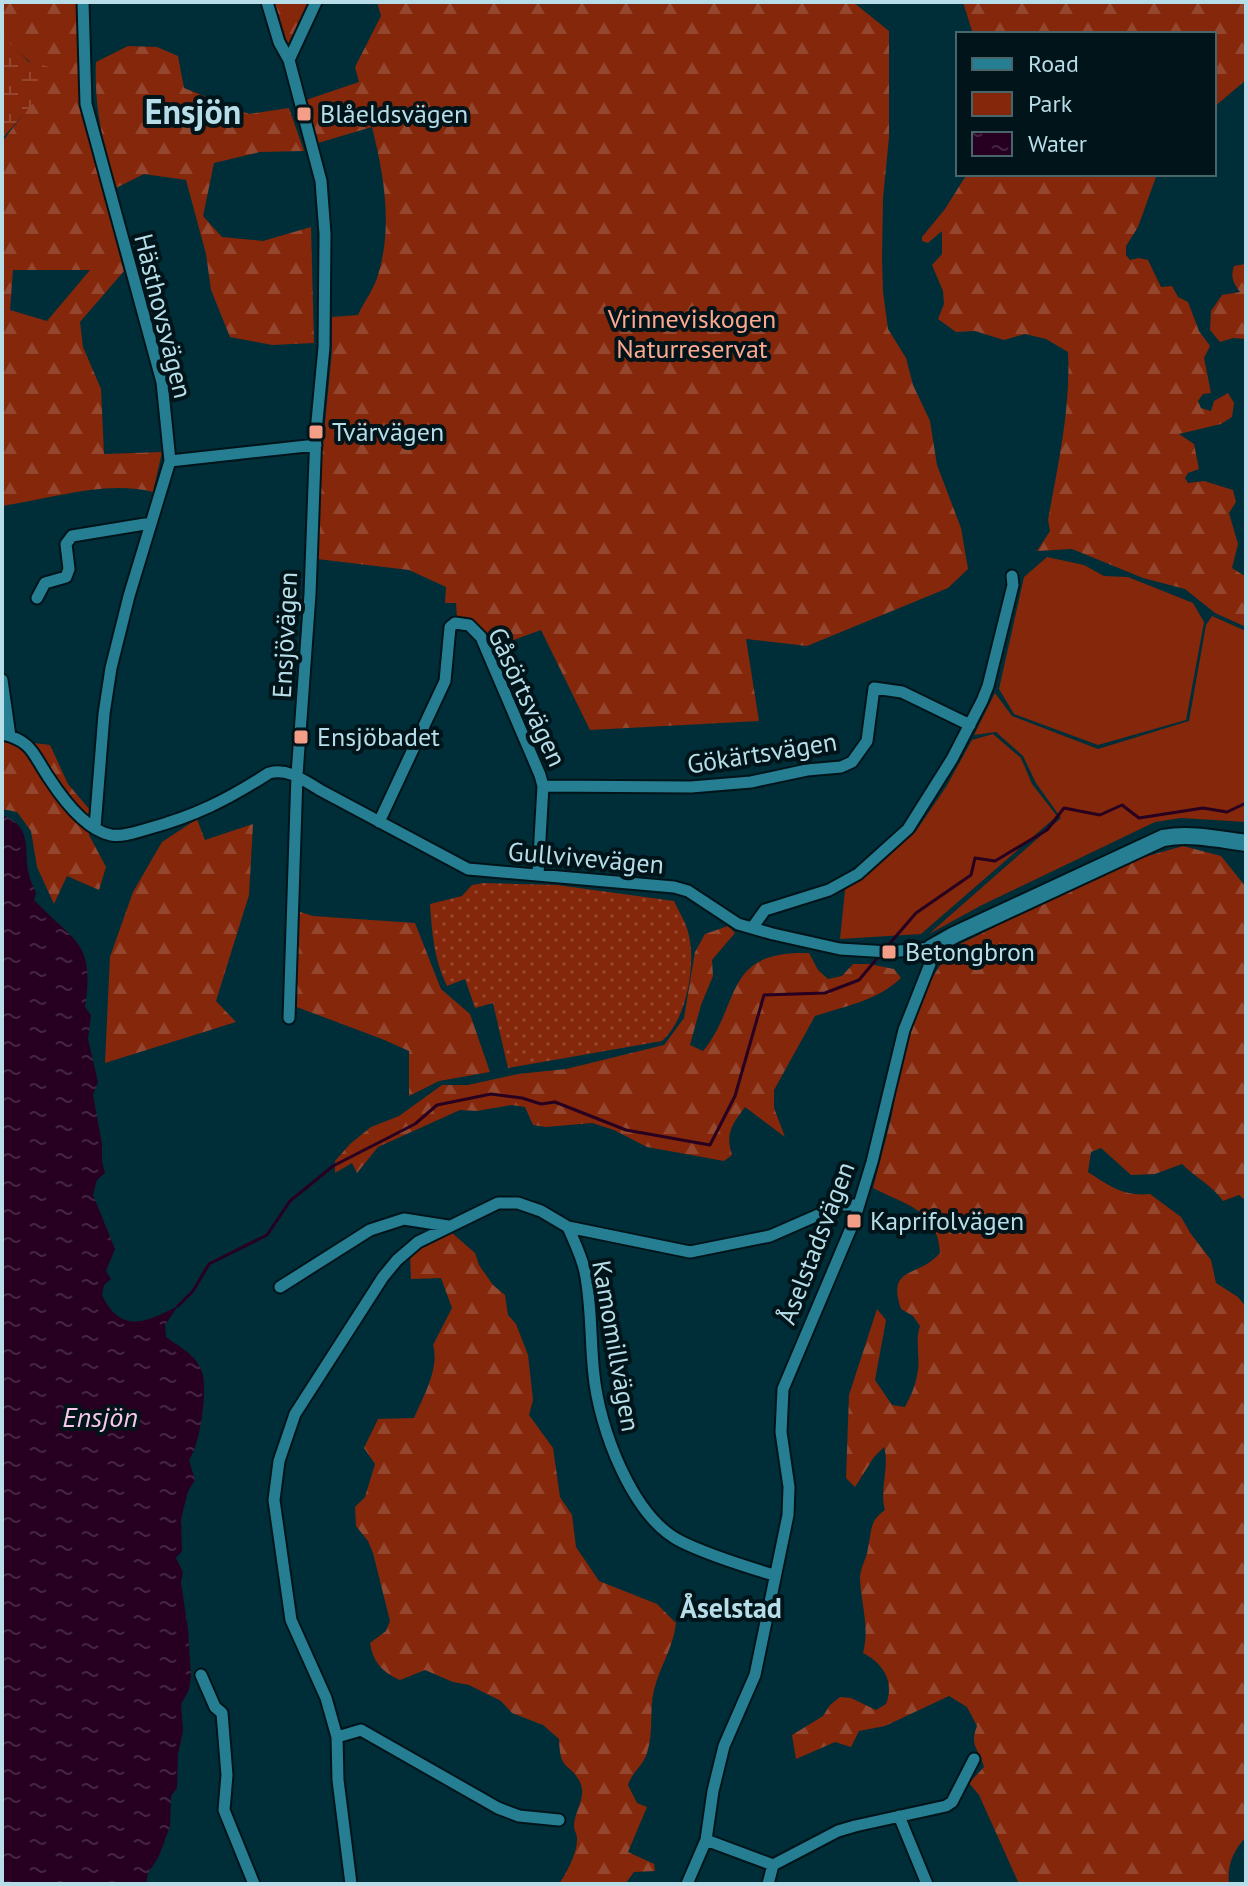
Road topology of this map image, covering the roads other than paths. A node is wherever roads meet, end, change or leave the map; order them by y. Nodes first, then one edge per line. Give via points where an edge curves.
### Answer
1 (83, 2) edge
2 (267, 2) edge
3 (316, 2) edge
4 (289, 60) junction
5 (316, 445) junction
6 (170, 461) junction
7 (151, 523) junction
8 (1012, 576) dead end
9 (37, 598) dead end
10 (2, 680) edge
11 (970, 725) junction
12 (6, 735) edge
13 (297, 775) junction
14 (543, 786) junction
15 (379, 822) junction
16 (95, 827) junction
17 (1246, 843) edge
18 (538, 874) junction
19 (752, 928) junction
20 (931, 948) junction
21 (289, 1018) dead end
22 (859, 1205) junction
23 (449, 1226) junction
24 (568, 1227) junction
25 (280, 1287) dead end
26 (774, 1575) junction
27 (201, 1675) dead end
28 (337, 1737) junction
29 (974, 1759) dead end
30 (899, 1816) junction
31 (559, 1820) dead end
32 (706, 1840) junction
33 (773, 1865) junction
34 (254, 1884) edge
35 (351, 1884) edge
36 (687, 1884) edge
37 (768, 1884) edge
38 (927, 1884) edge

1 - 6 street, Hästhovsvägen via 86,104 162,382
2 - 4 street
3 - 4 street
4 - 5 street, Ensjövägen via 324,203 324,347
5 - 6 street
5 - 13 street, Ensjövägen
6 - 7 street, Hästhovsvägen
7 - 9 street via 72,536 66,544 66,577 45,583
7 - 16 street, Hästhovsvägen via 111,668
8 - 11 street via 988,686
10 - 12 street
11 - 14 street, Gökärtsvägen via 902,692 874,688 867,741 852,762 841,767 691,787
11 - 19 street via 939,782 896,842 829,890 765,910
12 - 16 street via 36,753 66,800
13 - 15 street, Gullvivevägen
13 - 16 street via 269,773 221,803 133,833 110,835
13 - 21 street, Ensjövägen
14 - 15 street, Gåsörtsvägen via 481,637 469,625 455,623 449,632 445,681
14 - 18 street, Gåsörtsvägen
15 - 18 street, Gullvivevägen via 468,869
17 - 20 street via 1199,836 1163,838
18 - 19 street, Gullvivevägen via 674,887
19 - 20 street, Gullvivevägen via 840,949
20 - 22 street, Åselstadsvägen
22 - 24 street via 841,1205 770,1236 690,1252
22 - 26 street, Åselstadsvägen via 783,1389 781,1432 789,1501
23 - 24 street via 498,1203 518,1203
23 - 25 street via 404,1219 370,1230
23 - 28 street via 408,1249 383,1277 295,1414 279,1461 274,1500 291,1620 326,1698
24 - 26 street, Kamomillvägen via 585,1271 601,1411 616,1460 634,1493 680,1542
26 - 32 street, Åselstadsvägen via 755,1675 724,1746
27 - 34 street via 222,1713 224,1810
28 - 31 street via 361,1730 498,1808
28 - 35 street
29 - 30 street via 952,1802
30 - 33 street via 838,1831
30 - 38 street
32 - 33 street
32 - 36 street, Åselstadsvägen
33 - 37 street

